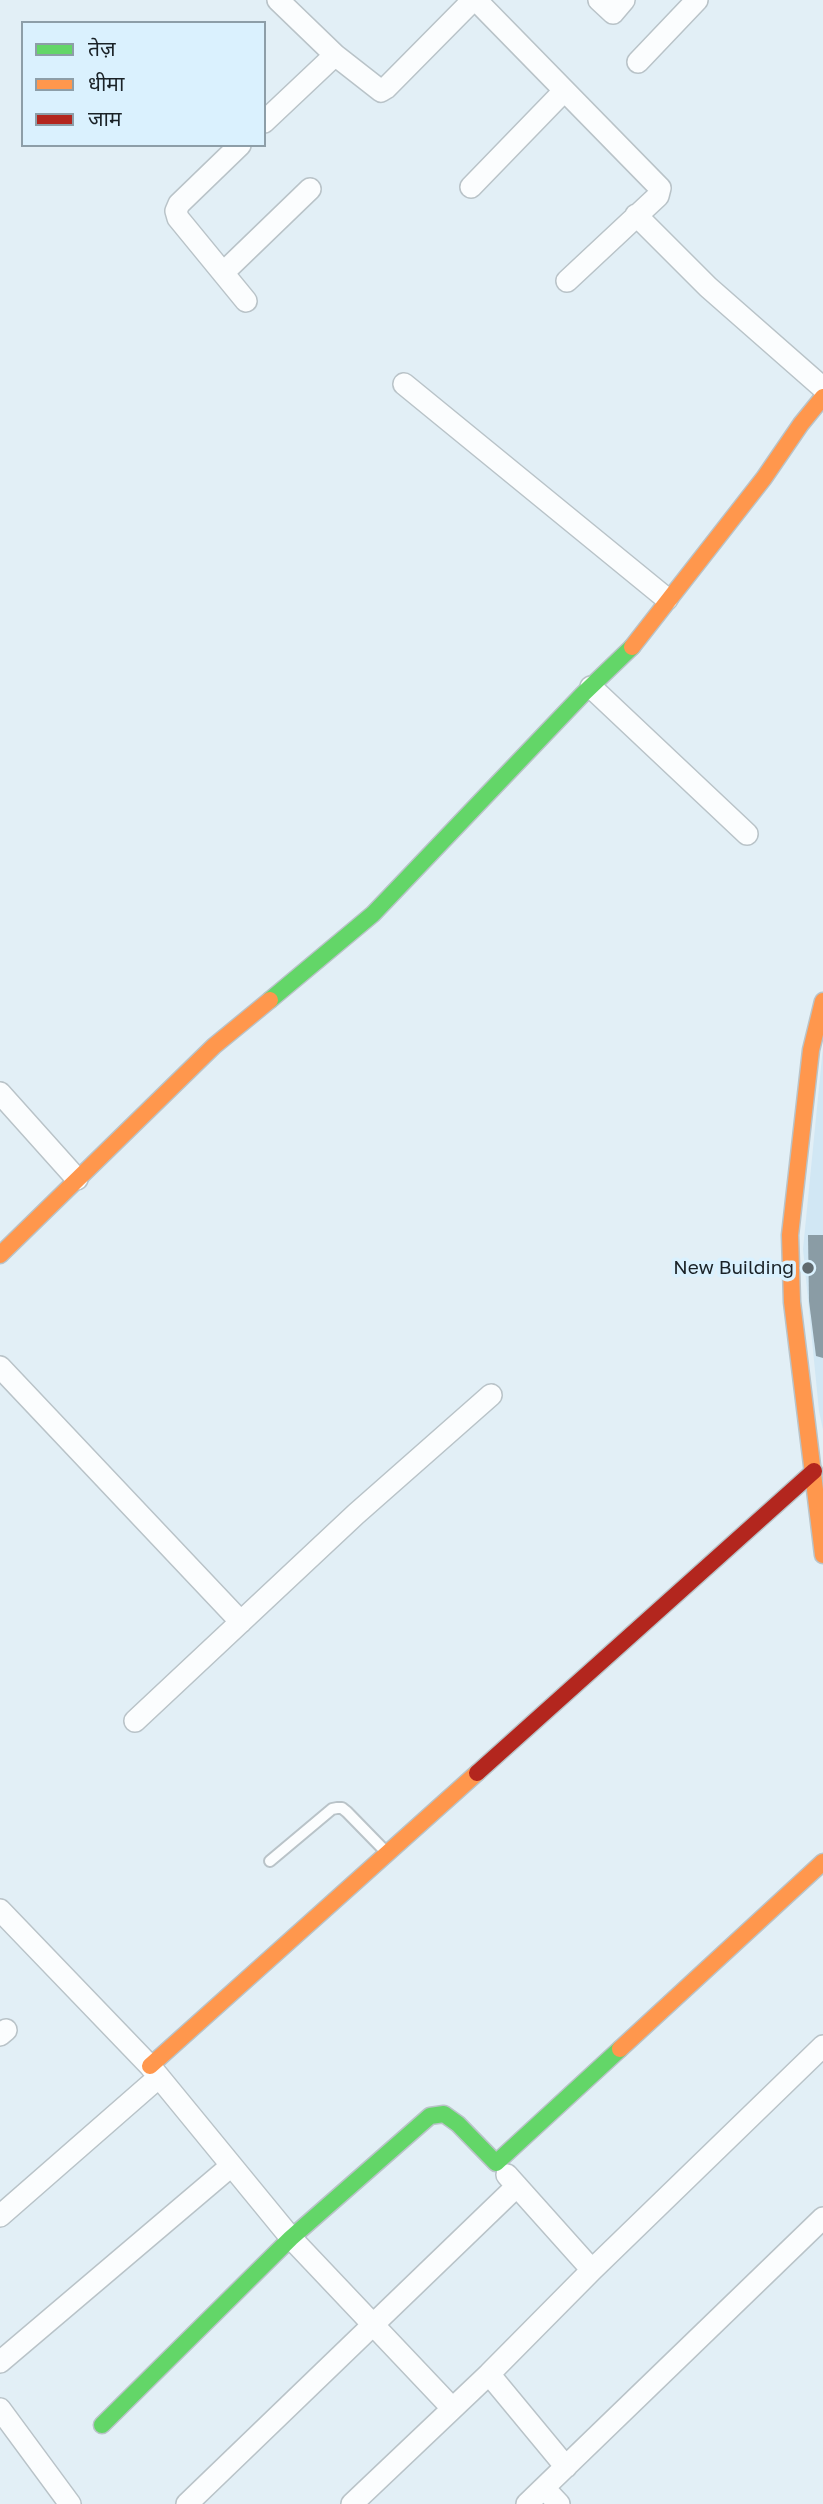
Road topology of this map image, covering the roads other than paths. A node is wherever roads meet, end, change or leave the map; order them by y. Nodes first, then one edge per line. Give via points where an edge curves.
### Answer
1 (278, 0) edge
2 (475, 0) edge
3 (599, 0) edge
4 (624, 0) edge
5 (697, 0) edge
6 (335, 55) junction
7 (638, 62) dead end
8 (564, 91) junction
9 (266, 120) edge
10 (238, 147) edge
11 (471, 187) dead end
12 (310, 189) dead end
13 (636, 215) junction
14 (223, 273) junction
15 (567, 281) dead end
16 (246, 301) dead end
17 (404, 384) dead end
18 (823, 388) edge
19 (823, 397) edge
20 (667, 598) junction
21 (591, 687) junction
22 (747, 834) dead end
23 (823, 1001) edge
24 (0, 1093) edge
25 (77, 1179) junction
26 (3, 1246) edge
27 (0, 1367) edge
28 (491, 1395) dead end
29 (814, 1471) junction
30 (823, 1555) edge
31 (241, 1622) junction
32 (135, 1721) dead end
33 (387, 1853) junction
34 (270, 1861) dead end
35 (823, 1862) edge
36 (0, 1910) edge
37 (823, 2046) edge
38 (154, 2071) junction
39 (496, 2163) junction
40 (231, 2166) junction
41 (517, 2186) junction
42 (0, 2216) edge
43 (823, 2218) edge
44 (291, 2238) junction
45 (592, 2270) junction
46 (371, 2325) junction
47 (0, 2362) edge
48 (489, 2374) junction
49 (452, 2408) junction
50 (0, 2409) edge
51 (102, 2425) dead end
52 (566, 2468) junction
53 (544, 2488) junction
54 (70, 2504) edge
55 (187, 2504) edge
56 (352, 2504) edge
57 (527, 2504) edge
58 (559, 2504) edge

1 - 6 street
2 - 6 street via 383,90 374,88
2 - 8 street
3 - 4 street via 613,13
5 - 7 street
6 - 9 street
8 - 11 street
8 - 13 street via 659,187 658,195
10 - 14 street via 176,211
12 - 14 street
13 - 15 street
13 - 18 street via 708,287
14 - 16 street
17 - 20 street
19 - 20 street
20 - 21 street via 630,649
21 - 22 street
21 - 25 street via 373,914 214,1046
23 - 29 street via 810,1051 790,1235 792,1302
24 - 25 street
25 - 26 street
27 - 31 street
28 - 31 street
29 - 30 street
29 - 33 street
31 - 32 street
33 - 34 lane via 337,1808
33 - 38 street
35 - 39 street
36 - 38 street
37 - 45 street
38 - 40 street
38 - 42 street
39 - 41 street
39 - 44 street via 458,2124 444,2114 434,2114
40 - 44 street
40 - 47 street
41 - 45 street
41 - 46 street
43 - 52 street
44 - 46 street
44 - 51 street
45 - 48 street
46 - 49 street
46 - 55 street
48 - 49 street
48 - 52 street
49 - 56 street
50 - 54 street
52 - 53 street
53 - 57 street
53 - 58 street

